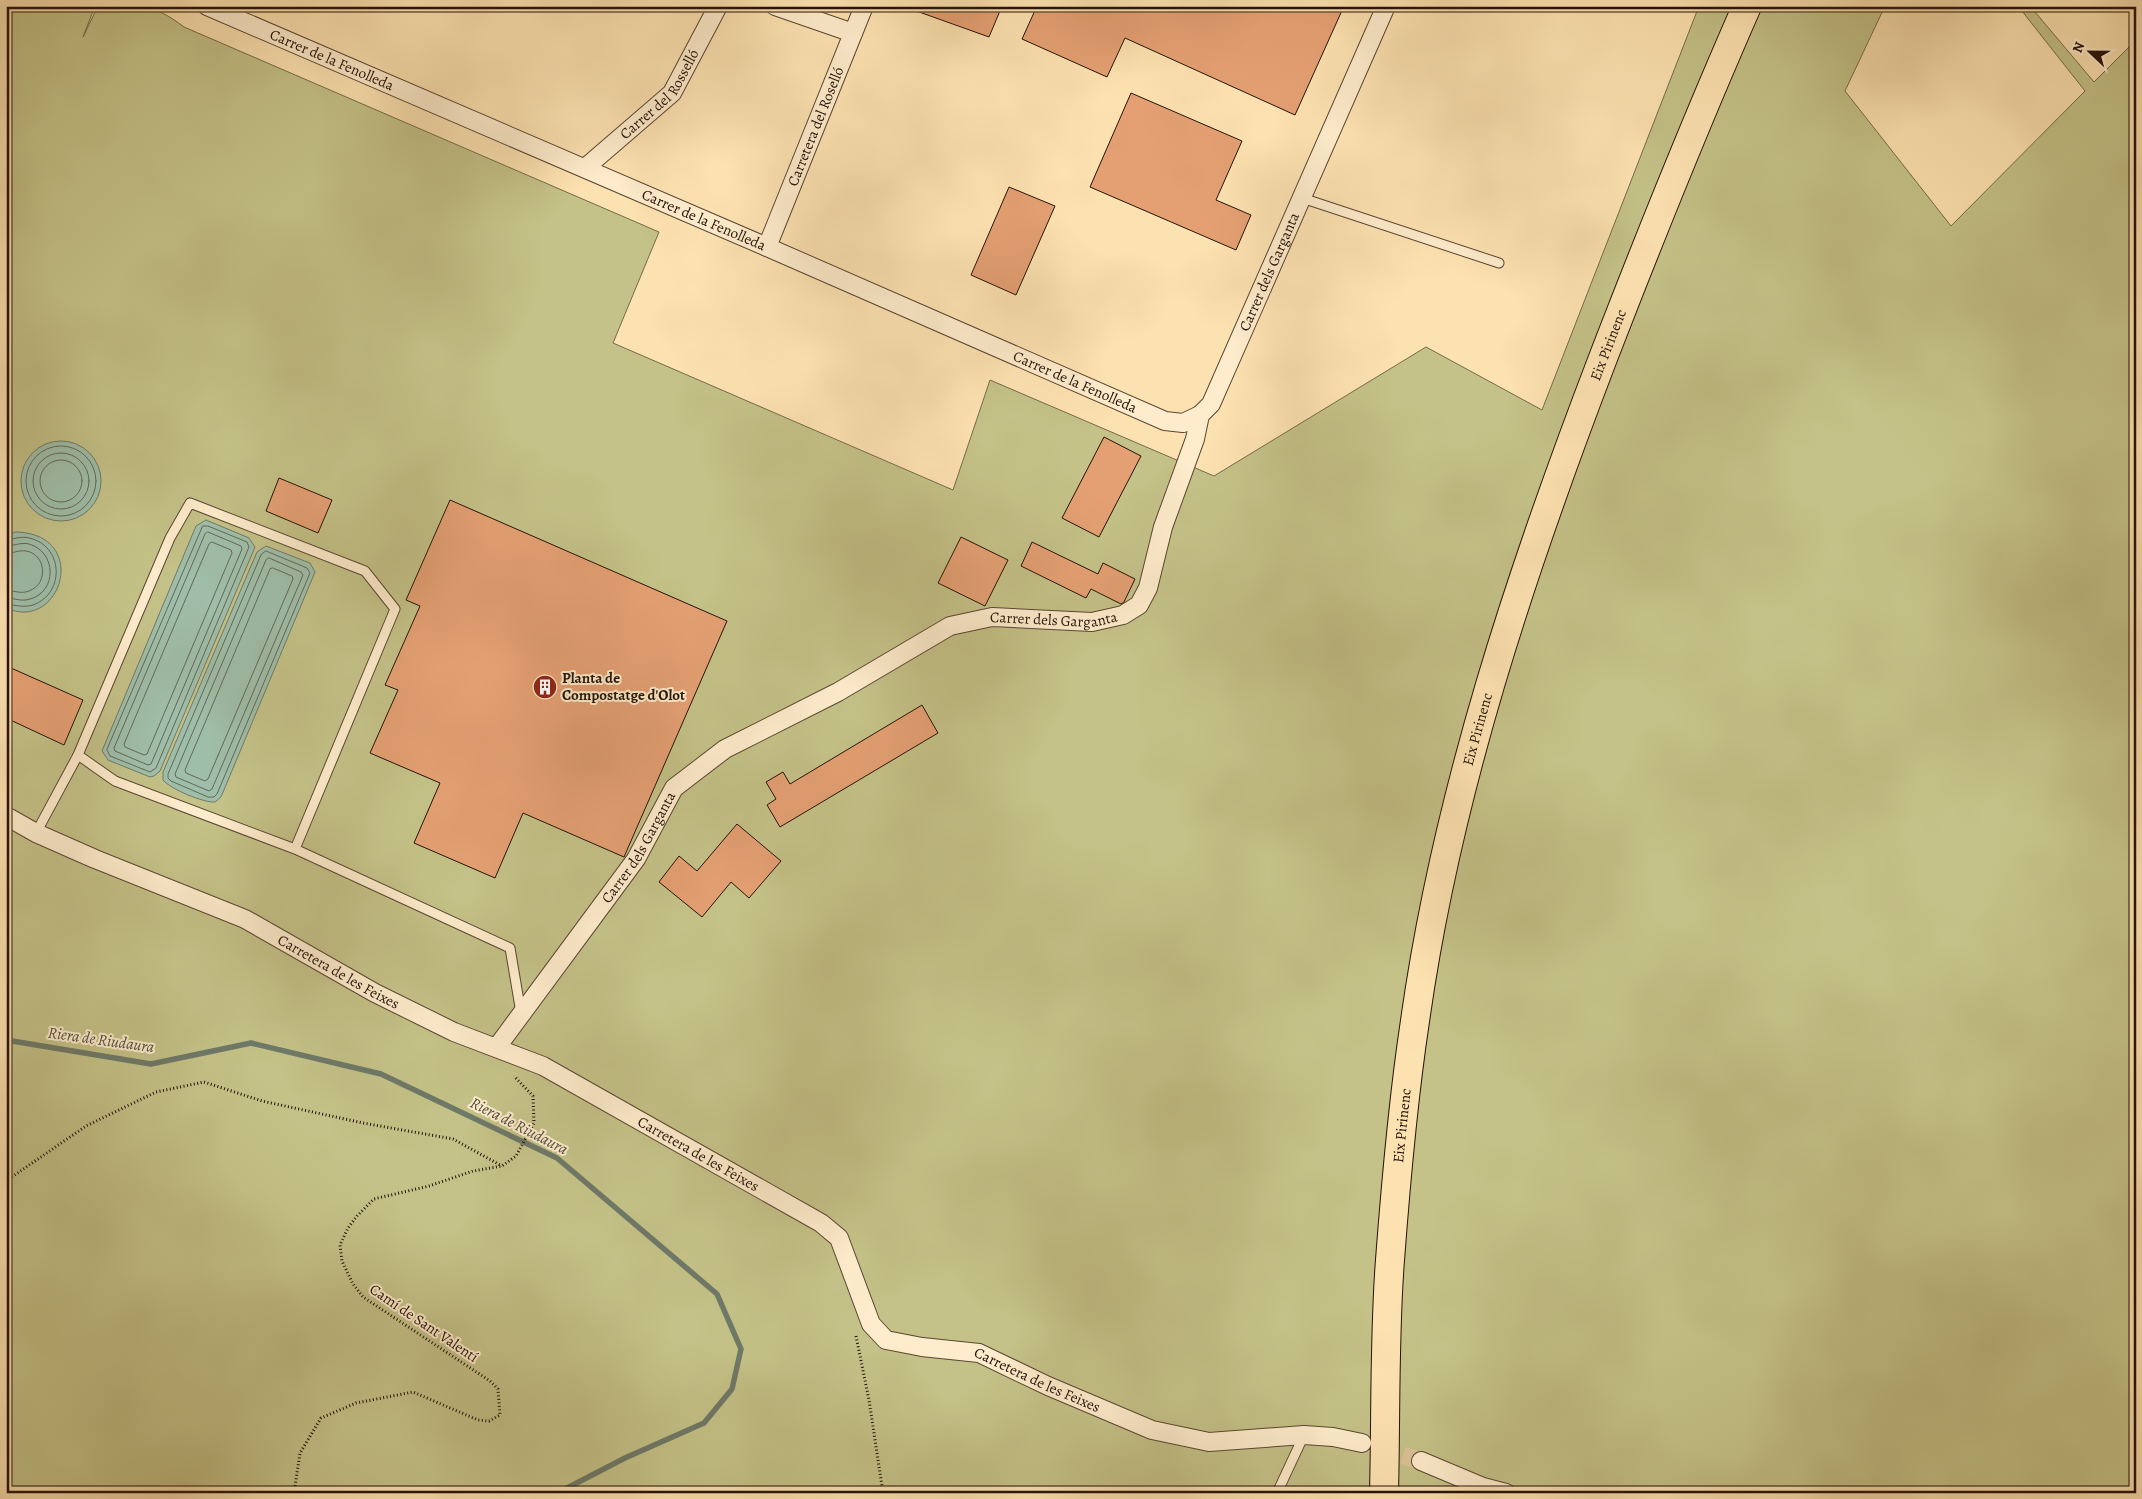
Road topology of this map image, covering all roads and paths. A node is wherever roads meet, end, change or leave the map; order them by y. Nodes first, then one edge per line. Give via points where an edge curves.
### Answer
1 (207, 6) edge
2 (718, 6) edge
3 (775, 6) edge
4 (864, 6) edge
5 (1386, 6) edge
6 (1747, 6) edge
7 (1767, 6) edge
8 (853, 33) junction
9 (585, 168) junction
10 (1302, 198) junction
11 (1662, 206) junction
12 (767, 246) junction
13 (1499, 263) dead end
14 (1200, 415) junction
15 (78, 755) junction
16 (6, 816) edge
17 (36, 833) junction
18 (295, 849) junction
19 (521, 1013) junction
20 (497, 1047) junction
21 (509, 1073) dead end
22 (502, 1166) junction
23 (6, 1181) edge
24 (854, 1328) dead end
25 (1304, 1436) junction
26 (1362, 1443) tunnel mouth
27 (1421, 1461) tunnel mouth
28 (294, 1493) edge
29 (883, 1493) edge
30 (1277, 1493) edge
31 (1384, 1493) edge
32 (1506, 1493) edge

1 - 9 street, Carrer de la Fenolleda
2 - 9 street, Carrer del Rosselló via 672,93
3 - 8 street
4 - 8 street, Carretera del Roselló
5 - 10 street, Carrer dels Garganta
6 - 11 main road, Eix Pirinenc
7 - 11 main road via 1715,116
8 - 12 street, Carretera del Roselló
9 - 12 street, Carrer de la Fenolleda
10 - 13 lane
10 - 14 street, Carrer dels Garganta via 1211,404
11 - 31 main road, Eix Pirinenc via 1578,424 1519,592 1447,852 1415,1019 1401,1132 1390,1263
12 - 14 street, Carrer de la Fenolleda via 1165,421 1183,423
14 - 19 street, Carrer dels Garganta via 1195,439 1163,527 1148,588 1139,605 1123,616 1092,622 992,617 950,626 838,692 725,749 674,788 636,859
15 - 17 lane
15 - 18 lane via 115,781
15 - 18 lane via 170,538 190,503 365,571 394,610
16 - 17 street, Carretera de les Feixes
17 - 20 street, Carretera de les Feixes via 245,919 375,993 454,1032
18 - 19 lane via 510,948
19 - 20 street, Carrer dels Garganta
20 - 25 street, Carretera de les Feixes via 543,1066 604,1098 833,1232 839,1238 871,1324 886,1340 979,1353 1152,1430 1209,1442
21 - 22 path via 533,1096 534,1123 516,1156
22 - 23 path via 453,1139 262,1101 204,1082 156,1092 86,1126
22 - 28 path, Camí de Sant Valentí via 374,1199 348,1228 340,1245 342,1261 363,1297 490,1381 498,1389 500,1415 489,1421 478,1420 414,1392 356,1403 321,1418 300,1453
24 - 29 path via 870,1400
25 - 26 street, Carretera de les Feixes
25 - 30 lane
27 - 32 street

